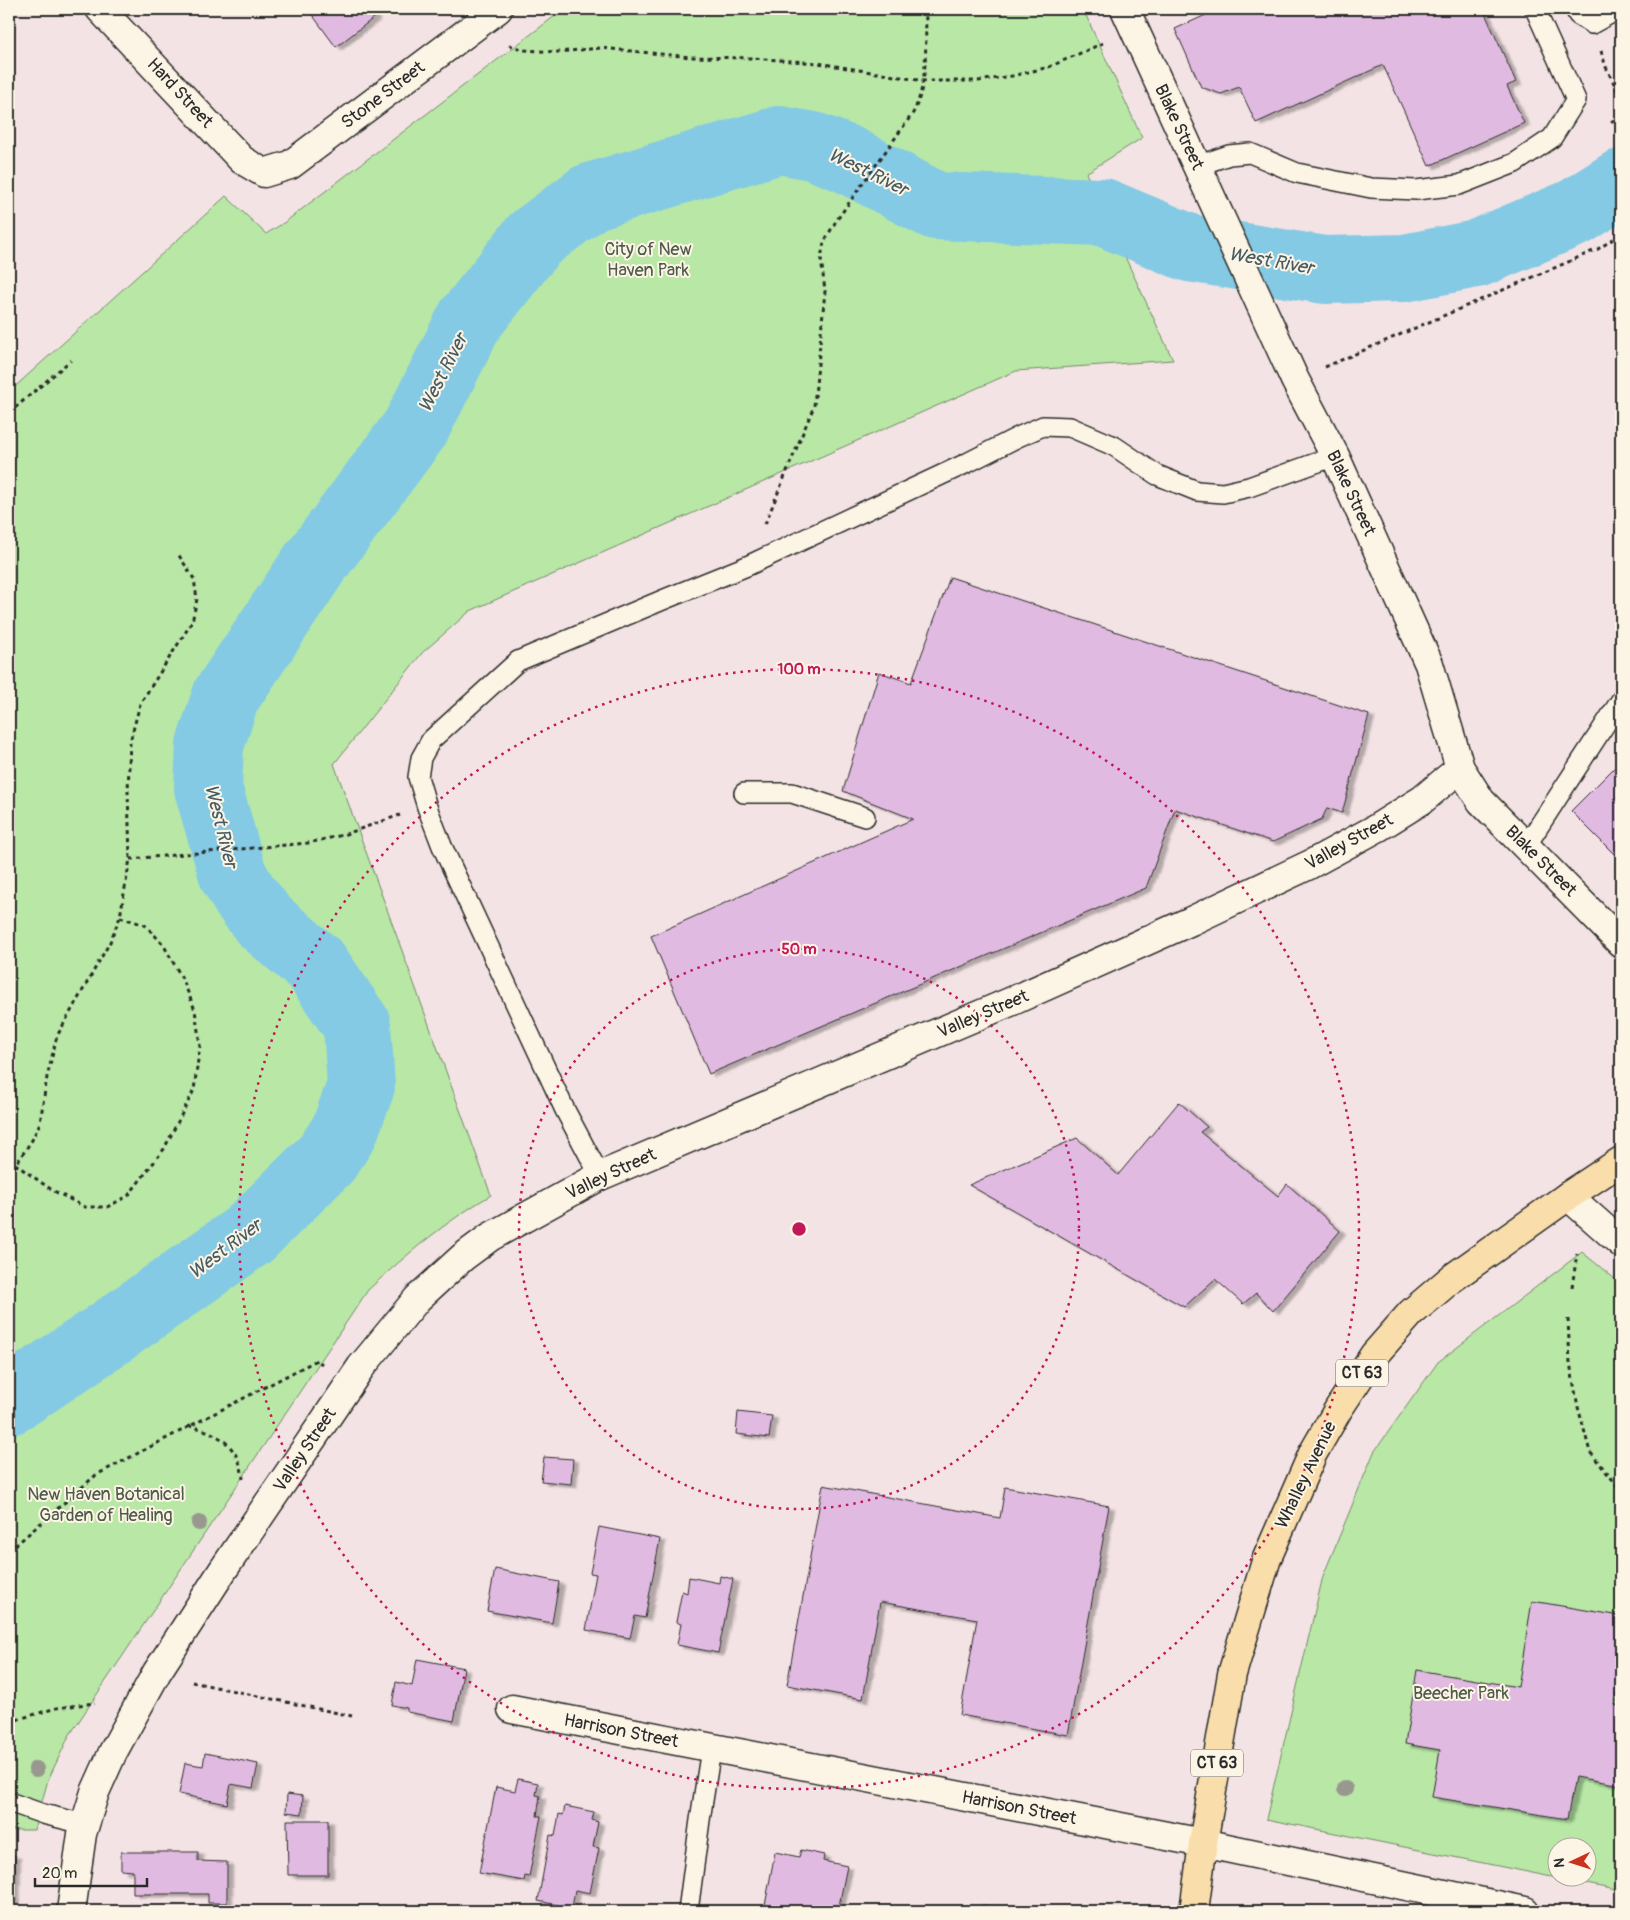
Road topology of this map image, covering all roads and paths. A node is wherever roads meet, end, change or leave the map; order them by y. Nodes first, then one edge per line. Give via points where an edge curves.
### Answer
1 (100, 9) edge
2 (498, 9) edge
3 (926, 9) edge
4 (1126, 9) edge
5 (1534, 9) edge
6 (1575, 9) edge
7 (1619, 9) edge
8 (1592, 24) junction
9 (1106, 42) dead end
10 (509, 46) dead end
11 (924, 81) junction
12 (1621, 98) edge
13 (1621, 115) edge
14 (1611, 122) dead end
15 (1197, 166) junction
16 (264, 173) joint
17 (1621, 234) edge
18 (70, 360) dead end
19 (1324, 367) dead end
20 (9, 413) edge
21 (1335, 456) junction
22 (178, 554) dead end
23 (747, 566) junction
24 (1620, 705) edge
25 (1460, 768) junction
26 (744, 793) dead end
27 (427, 806) junction
28 (864, 817) dead end
29 (1526, 846) junction
30 (130, 859) junction
31 (120, 917) junction
32 (1621, 943) edge
33 (1621, 1161) edge
34 (15, 1164) junction
35 (9, 1175) edge
36 (600, 1176) junction
37 (1568, 1196) junction
38 (1621, 1243) edge
39 (1577, 1254) dead end
40 (1572, 1287) dead end
41 (1568, 1319) dead end
42 (322, 1364) dead end
43 (188, 1426) junction
44 (244, 1484) dead end
45 (1621, 1490) edge
46 (9, 1551) edge
47 (191, 1682) dead end
48 (95, 1703) dead end
49 (512, 1709) dead end
50 (352, 1716) dead end
51 (9, 1722) edge
52 (712, 1749) junction
53 (9, 1802) edge
54 (84, 1824) junction
55 (1202, 1843) junction
56 (71, 1911) edge
57 (688, 1911) edge
58 (1194, 1911) edge
59 (1525, 1911) edge

1 - 16 street, Hard Street via 242,160
2 - 16 street, Stone Street via 290,165
3 - 11 path
4 - 15 street, Blake Street
5 - 15 lane via 1576,100 1552,138 1515,163 1460,185 1416,190 1371,188 1297,173 1250,154 1229,155
6 - 8 lane via 1578,15
7 - 8 lane
8 - 12 path via 1606,67
9 - 11 path via 1049,67 1012,76 978,81
10 - 11 path via 558,52 601,48 691,57 818,63
11 - 23 path via 913,113 824,242 821,258 825,291 814,406
13 - 14 path
15 - 21 street, Blake Street via 1295,380
17 - 19 path via 1598,249
18 - 20 path
21 - 23 lane via 1249,487 1224,493 1197,491 1157,475 1114,446 1070,427 1043,426
21 - 25 street, Blake Street via 1429,664
22 - 30 path via 194,579 197,599 192,622 140,704 130,742
23 - 27 lane via 518,661 431,740 421,758 418,777
24 - 29 lane
25 - 29 street, Blake Street via 1481,801
25 - 36 street, Valley Street via 1422,800 1377,828 1309,865 1191,921 948,1029
26 - 28 lane via 792,793
27 - 30 path via 308,843
27 - 36 lane via 442,846 564,1110
29 - 32 street, Blake Street
30 - 31 path
31 - 34 path via 110,942 57,1036 40,1123
31 - 34 path via 145,925 163,944 195,1010 200,1045 194,1090 164,1149 128,1196 107,1207 85,1207 52,1190
33 - 37 main road, Whalley Avenue / CT 63
34 - 35 path
36 - 54 street, Valley Street via 490,1237 462,1257 418,1298 361,1367 157,1672 113,1752
37 - 38 street
37 - 55 main road, Whalley Avenue / CT 63 via 1451,1279 1411,1313 1374,1355 1313,1453 1267,1558 1232,1674
39 - 40 path
41 - 45 path via 1570,1364 1590,1452
42 - 43 path via 317,1360
43 - 44 path via 218,1435 228,1445 242,1468
43 - 46 path via 96,1475
47 - 50 path
48 - 51 path via 56,1708
49 - 52 street, Harrison Street
52 - 55 street, Harrison Street
52 - 57 lane
53 - 54 lane
54 - 56 street, Valley Street
55 - 58 main road, Whalley Avenue / CT 63
55 - 59 street, Harrison Street

